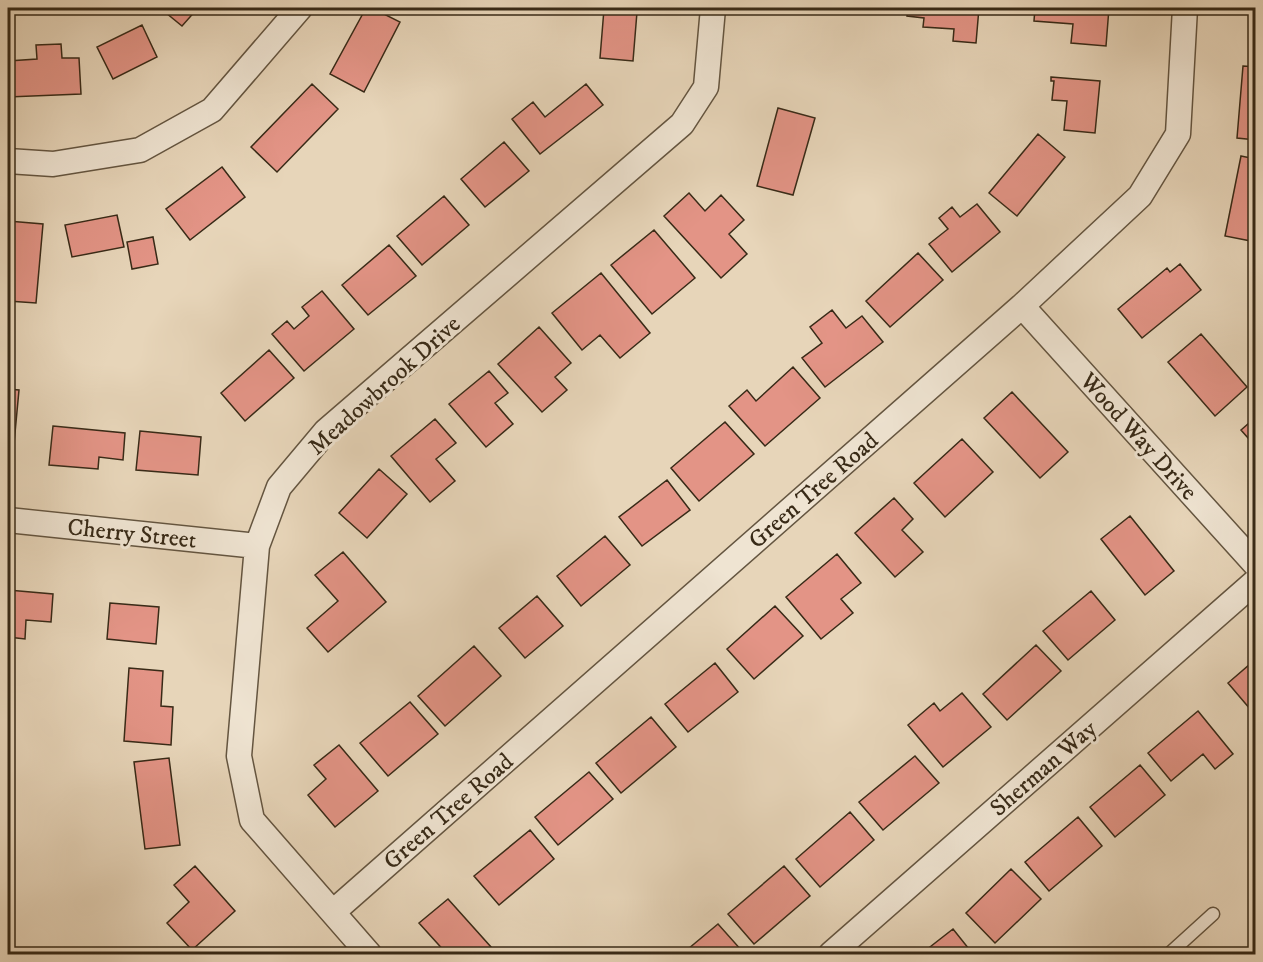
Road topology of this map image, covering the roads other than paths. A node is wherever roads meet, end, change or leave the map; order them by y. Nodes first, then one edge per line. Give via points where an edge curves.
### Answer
1 (300, 8) edge
2 (713, 8) edge
3 (1185, 8) edge
4 (8, 161) edge
5 (1022, 306) junction
6 (8, 520) edge
7 (257, 546) junction
8 (1256, 565) edge
9 (1256, 581) edge
10 (333, 912) junction
11 (1213, 914) dead end
12 (369, 954) edge
13 (831, 954) edge
14 (1168, 954) edge

1 - 4 street via 212,110 140,150 53,164
2 - 7 street, Meadowbrook Drive via 706,87 682,124 326,431 279,487
3 - 5 street, Green Tree Road via 1178,134 1140,196
5 - 8 street, Wood Way Drive
5 - 10 street, Green Tree Road
6 - 7 street, Cherry Street
7 - 10 street, Meadowbrook Drive via 239,756 252,820
9 - 13 street, Sherman Way
10 - 12 street, Meadowbrook Drive
11 - 14 lane

